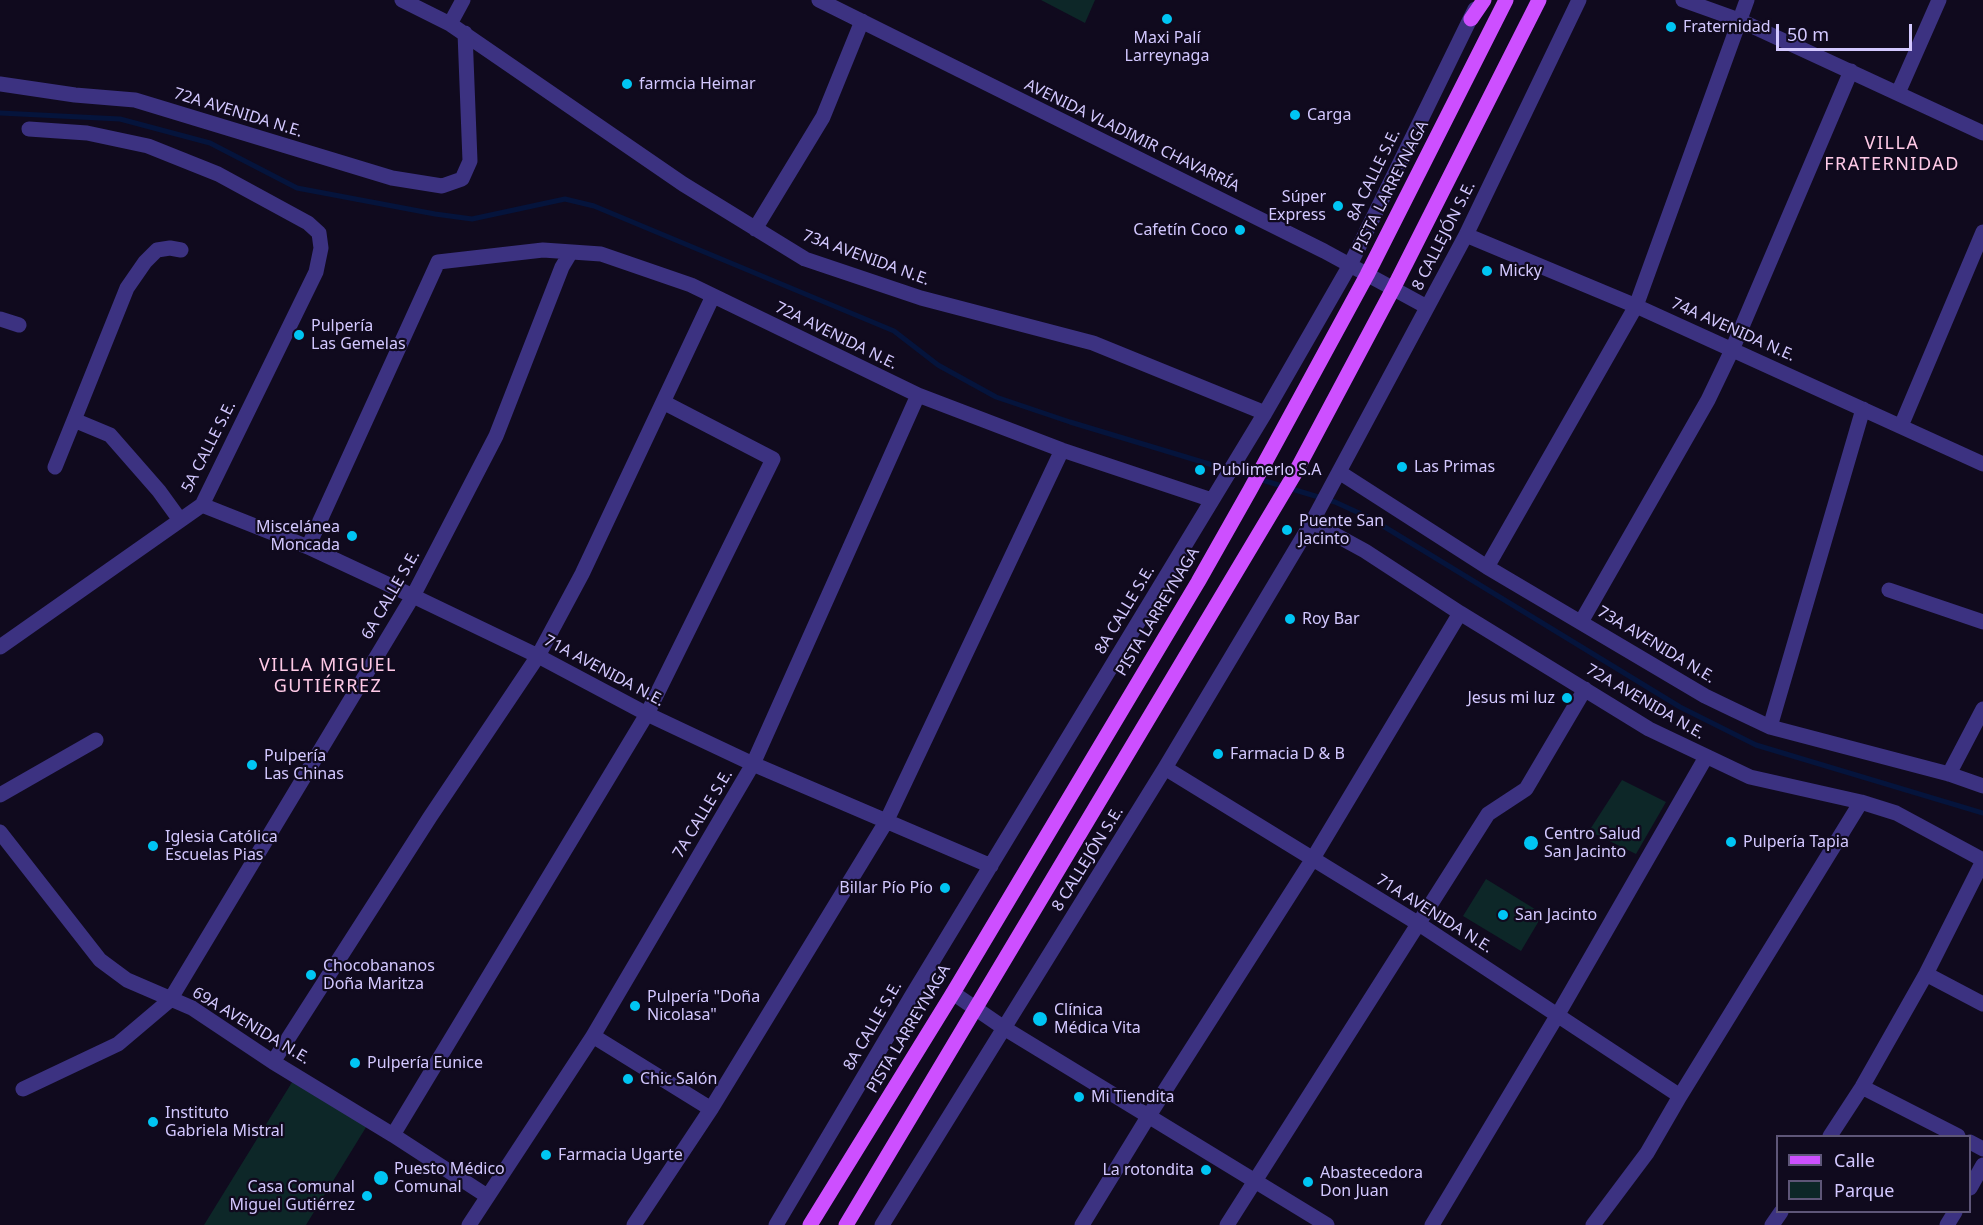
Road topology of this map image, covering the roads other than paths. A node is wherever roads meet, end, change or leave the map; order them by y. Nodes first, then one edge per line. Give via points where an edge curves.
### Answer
1 (402, 0) edge
2 (463, 0) edge
3 (819, 0) edge
4 (1478, 0) edge
5 (1484, 0) edge
6 (1506, 0) edge
7 (1539, 0) edge
8 (1578, 0) edge
9 (1683, 0) edge
10 (1747, 0) edge
11 (1939, 0) edge
12 (1471, 19) junction
13 (1739, 20) junction
14 (862, 21) junction
15 (450, 24) junction
16 (465, 33) junction
17 (1851, 71) junction
18 (0, 84) edge
19 (1898, 93) junction
20 (29, 129) dead end
21 (1983, 133) edge
22 (755, 229) junction
23 (1983, 232) edge
24 (1466, 236) junction
25 (181, 250) dead end
26 (571, 252) junction
27 (1350, 265) junction
28 (1367, 274) junction
29 (1393, 289) junction
30 (713, 296) junction
31 (1636, 306) junction
32 (1427, 307) junction
33 (0, 319) edge
34 (19, 325) dead end
35 (1732, 350) junction
36 (918, 395) junction
37 (663, 402) junction
38 (1863, 409) junction
39 (1265, 413) junction
40 (74, 420) junction
41 (1901, 426) junction
42 (1062, 450) junction
43 (1983, 464) edge
44 (55, 466) dead end
45 (1336, 477) junction
46 (1212, 500) junction
47 (202, 505) junction
48 (1317, 513) junction
49 (180, 520) junction
50 (308, 546) junction
51 (1487, 567) junction
52 (1889, 590) dead end
53 (413, 596) junction
54 (1460, 613) junction
55 (1581, 622) junction
56 (1983, 622) edge
57 (0, 647) edge
58 (538, 656) junction
59 (1585, 689) junction
60 (1983, 709) edge
61 (647, 714) junction
62 (1770, 727) junction
63 (96, 740) dead end
64 (1706, 757) junction
65 (753, 764) junction
66 (1165, 768) junction
67 (1950, 774) junction
68 (1983, 786) edge
69 (0, 795) edge
70 (1861, 802) junction
71 (886, 822) junction
72 (0, 832) edge
73 (1312, 860) junction
74 (1983, 861) edge
75 (991, 866) junction
76 (1419, 924) junction
77 (1926, 974) junction
78 (953, 993) junction
79 (170, 1000) junction
80 (1983, 1004) edge
81 (975, 1009) junction
82 (1557, 1016) junction
83 (1004, 1028) junction
84 (593, 1036) junction
85 (273, 1062) junction
86 (1862, 1087) junction
87 (23, 1089) dead end
88 (1680, 1096) junction
89 (711, 1109) junction
90 (1148, 1117) junction
91 (393, 1135) junction
92 (1831, 1135) edge
93 (1954, 1135) edge
94 (1983, 1165) edge
95 (1254, 1181) junction
96 (1971, 1186) edge
97 (487, 1196) junction
98 (1321, 1223) edge
99 (469, 1225) edge
100 (634, 1225) edge
101 (776, 1225) edge
102 (810, 1225) edge
103 (846, 1225) edge
104 (882, 1225) edge
105 (1082, 1225) edge
106 (1227, 1225) edge
107 (1431, 1225) edge
108 (1593, 1225) edge

1 - 15 street, 73A AVENIDA N.E.
2 - 15 street
3 - 14 street, AVENIDA VLADIMIR CHAVARRÍA
4 - 12 street, 8A CALLE S.E.
5 - 12 main road
6 - 28 main road, PISTA LARREYNAGA
7 - 29 main road
8 - 24 street, 8 CALLEJÓN S.E.
9 - 13 street
10 - 13 street
11 - 19 street
12 - 27 street, 8A CALLE S.E.
13 - 17 street
13 - 31 street
14 - 22 street via 823,117
14 - 27 street, AVENIDA VLADIMIR CHAVARRÍA
15 - 16 street, 73A AVENIDA N.E.
16 - 18 street, 72A AVENIDA N.E. via 470,161 462,179 442,186 392,178 135,100
16 - 22 street, 73A AVENIDA N.E. via 683,184
17 - 19 street
17 - 35 street
19 - 21 street
20 - 47 street, 5A CALLE S.E. via 87,133 148,146 218,174 308,223 319,233 321,248 316,272
22 - 39 street, 73A AVENIDA N.E. via 805,259 921,298 1093,343
23 - 41 street
24 - 31 street, 74A AVENIDA N.E.
24 - 32 street, 8 CALLEJÓN S.E.
25 - 40 street via 157,250 128,288
26 - 30 street, 72A AVENIDA N.E. via 601,254
26 - 50 street, 72A AVENIDA N.E. via 543,250 438,262
26 - 53 street, 6A CALLE S.E. via 496,436
27 - 28 street, AVENIDA VLADIMIR CHAVARRÍA
27 - 39 street, 8A CALLE S.E.
28 - 29 street, AVENIDA VLADIMIR CHAVARRÍA
28 - 78 main road, PISTA LARREYNAGA via 1198,582
29 - 32 street, AVENIDA VLADIMIR CHAVARRÍA
29 - 81 main road via 1278,502
30 - 36 street, 72A AVENIDA N.E.
30 - 37 street
31 - 35 street, 74A AVENIDA N.E.
31 - 51 street
32 - 45 street, 8 CALLEJÓN S.E.
33 - 34 street
35 - 38 street, 74A AVENIDA N.E.
35 - 55 street via 1708,400
36 - 42 street, 72A AVENIDA N.E.
36 - 65 street, 7A CALLE S.E.
37 - 58 street via 582,574
37 - 61 street via 774,459
38 - 41 street, 74A AVENIDA N.E.
38 - 62 street
39 - 46 street, 8A CALLE S.E.
40 - 44 street
40 - 49 street via 110,435
41 - 43 street, 74A AVENIDA N.E.
42 - 46 street, 72A AVENIDA N.E.
42 - 71 street
45 - 48 street, 8 CALLEJÓN S.E.
45 - 51 street, 73A AVENIDA N.E.
46 - 75 street, 8A CALLE S.E.
47 - 49 street, 5A CALLE S.E.
47 - 50 street, 71A AVENIDA N.E.
48 - 54 street, 72A AVENIDA N.E.
48 - 66 street, 8 CALLEJÓN S.E.
49 - 57 street, 5A CALLE S.E.
50 - 53 street, 71A AVENIDA N.E.
51 - 55 street, 73A AVENIDA N.E.
52 - 56 street
53 - 58 street, 71A AVENIDA N.E.
53 - 79 street, 6A CALLE S.E.
54 - 59 street, 72A AVENIDA N.E.
54 - 73 street
55 - 62 street, 73A AVENIDA N.E. via 1705,696
58 - 61 street, 71A AVENIDA N.E.
58 - 85 street
59 - 64 street, 72A AVENIDA N.E. via 1649,729
59 - 76 street via 1526,789 1488,814
60 - 67 street
61 - 65 street, 71A AVENIDA N.E.
61 - 91 street
62 - 67 street, 73A AVENIDA N.E.
63 - 69 street
64 - 70 street, 72A AVENIDA N.E. via 1750,777
64 - 82 street
65 - 71 street, 71A AVENIDA N.E.
65 - 84 street, 7A CALLE S.E.
66 - 73 street, 71A AVENIDA N.E.
66 - 83 street, 8 CALLEJÓN S.E.
67 - 68 street, 73A AVENIDA N.E.
70 - 74 street, 72A AVENIDA N.E. via 1896,813
70 - 88 street
71 - 75 street, 71A AVENIDA N.E.
71 - 89 street
72 - 79 street, 69A AVENIDA N.E. via 100,960 127,980
73 - 76 street, 71A AVENIDA N.E.
73 - 90 street
74 - 77 street
75 - 101 street, 8A CALLE S.E.
76 - 82 street, 71A AVENIDA N.E.
76 - 95 street
77 - 80 street
77 - 86 street
78 - 81 street
78 - 102 main road, PISTA LARREYNAGA
79 - 85 street, 69A AVENIDA N.E. via 192,1008
79 - 87 street, 6A CALLE S.E. via 118,1044
81 - 83 street
81 - 103 main road
82 - 88 street, 71A AVENIDA N.E.
82 - 107 street
83 - 90 street
83 - 104 street, 8 CALLEJÓN S.E.
84 - 89 street
84 - 97 street, 7A CALLE S.E.
85 - 91 street, 69A AVENIDA N.E.
86 - 92 street
86 - 93 street
88 - 108 street via 1647,1153
89 - 100 street
90 - 95 street
90 - 105 street
91 - 97 street, 69A AVENIDA N.E.
94 - 96 street
95 - 98 street
95 - 106 street
97 - 99 street, 7A CALLE S.E.

